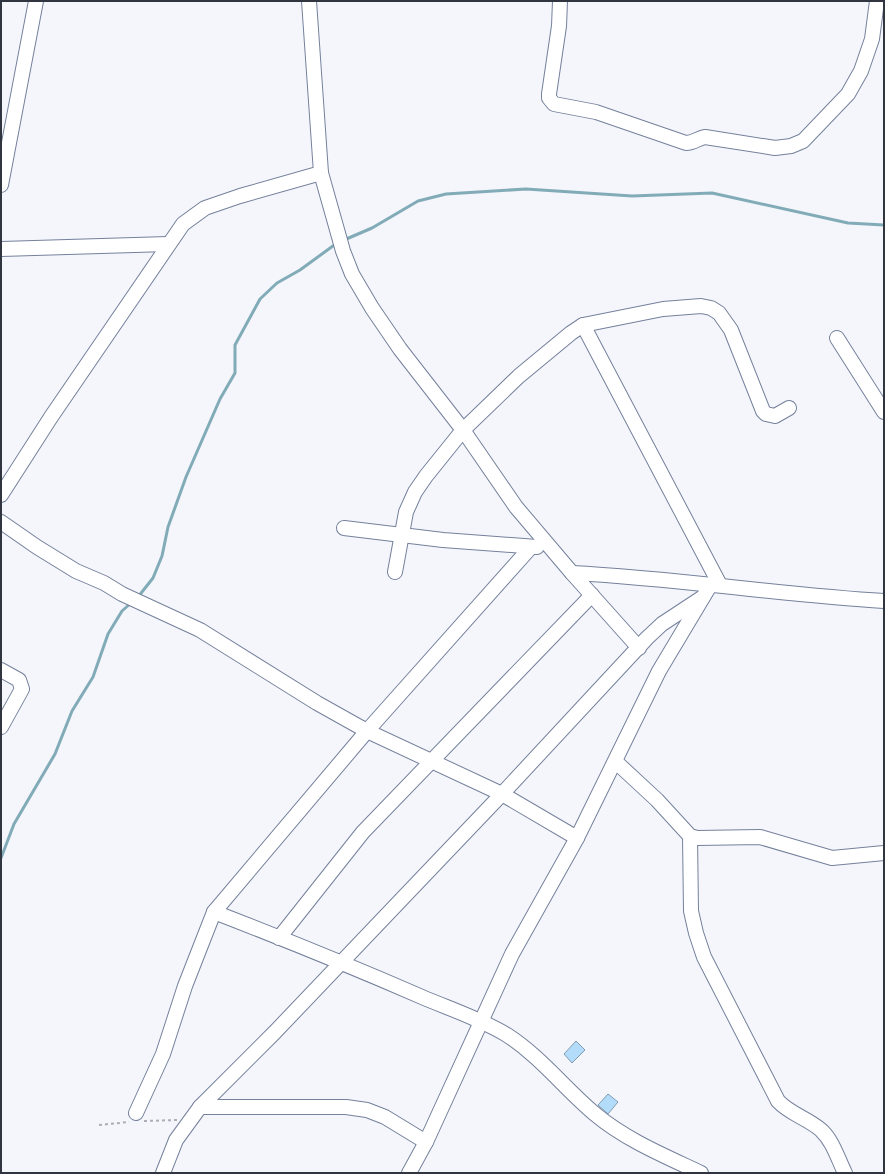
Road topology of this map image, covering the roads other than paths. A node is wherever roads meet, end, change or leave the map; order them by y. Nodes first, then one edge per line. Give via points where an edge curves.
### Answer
1 (36, 1) edge
2 (309, 1) edge
3 (560, 1) edge
4 (877, 1) edge
5 (321, 173) junction
6 (1, 185) edge
7 (168, 244) junction
8 (1, 249) edge
9 (583, 325) junction
10 (838, 338) dead end
11 (789, 408) dead end
12 (884, 412) edge
13 (463, 430) junction
14 (1, 495) edge
15 (1, 522) edge
16 (344, 528) dead end
17 (402, 536) junction
18 (531, 547) junction
19 (552, 549) junction
20 (395, 572) dead end
21 (572, 573) junction
22 (716, 585) junction
23 (592, 595) junction
24 (703, 596) junction
25 (884, 602) edge
26 (639, 648) junction
27 (1, 670) edge
28 (1, 727) edge
29 (367, 731) junction
30 (616, 762) junction
31 (432, 763) junction
32 (502, 794) junction
33 (690, 836) junction
34 (577, 838) junction
35 (884, 853) edge
36 (214, 912) junction
37 (279, 938) junction
38 (341, 962) junction
39 (481, 1022) junction
40 (200, 1107) junction
41 (136, 1113) dead end
42 (426, 1142) junction
43 (163, 1173) edge
44 (409, 1173) edge
45 (701, 1173) edge
46 (845, 1173) edge

1 - 6 street
2 - 5 street
3 - 4 street via 549,94 554,104 596,112 686,143 694,143 706,137 775,148 792,146 803,140 848,94 861,71 872,39
5 - 7 street via 204,208 183,224
5 - 13 street via 336,229 352,274 400,349
7 - 8 street
7 - 14 street
9 - 11 street via 663,309 701,306 711,308 719,313 731,330 763,411 775,416
9 - 13 street via 520,376
9 - 22 street
10 - 12 street
13 - 17 street via 415,492 406,512
13 - 19 street via 516,507
15 - 29 street via 69,567 200,630
16 - 17 street
17 - 18 street
17 - 20 street
18 - 19 street
18 - 29 street
19 - 21 street
21 - 22 street
21 - 23 street
22 - 24 street
22 - 25 street
23 - 26 street
23 - 31 street
24 - 26 street via 662,624
24 - 30 street via 659,671
26 - 32 street
27 - 28 street via 18,680 22,689
29 - 31 street
29 - 36 street
30 - 33 street via 658,800
30 - 34 street
31 - 32 street
31 - 37 street via 350,846
32 - 34 street
32 - 38 street
33 - 35 street via 760,837 832,858
33 - 46 street via 691,911 704,957 778,1101 791,1113 822,1131 833,1146
34 - 39 street via 512,954
36 - 37 street
36 - 41 street via 185,986 163,1054
37 - 38 street
38 - 39 street
38 - 40 street
39 - 42 street
39 - 45 street via 525,1048 595,1114 615,1129
40 - 42 street via 346,1107 367,1110 386,1117
40 - 43 street via 176,1140
42 - 44 street

